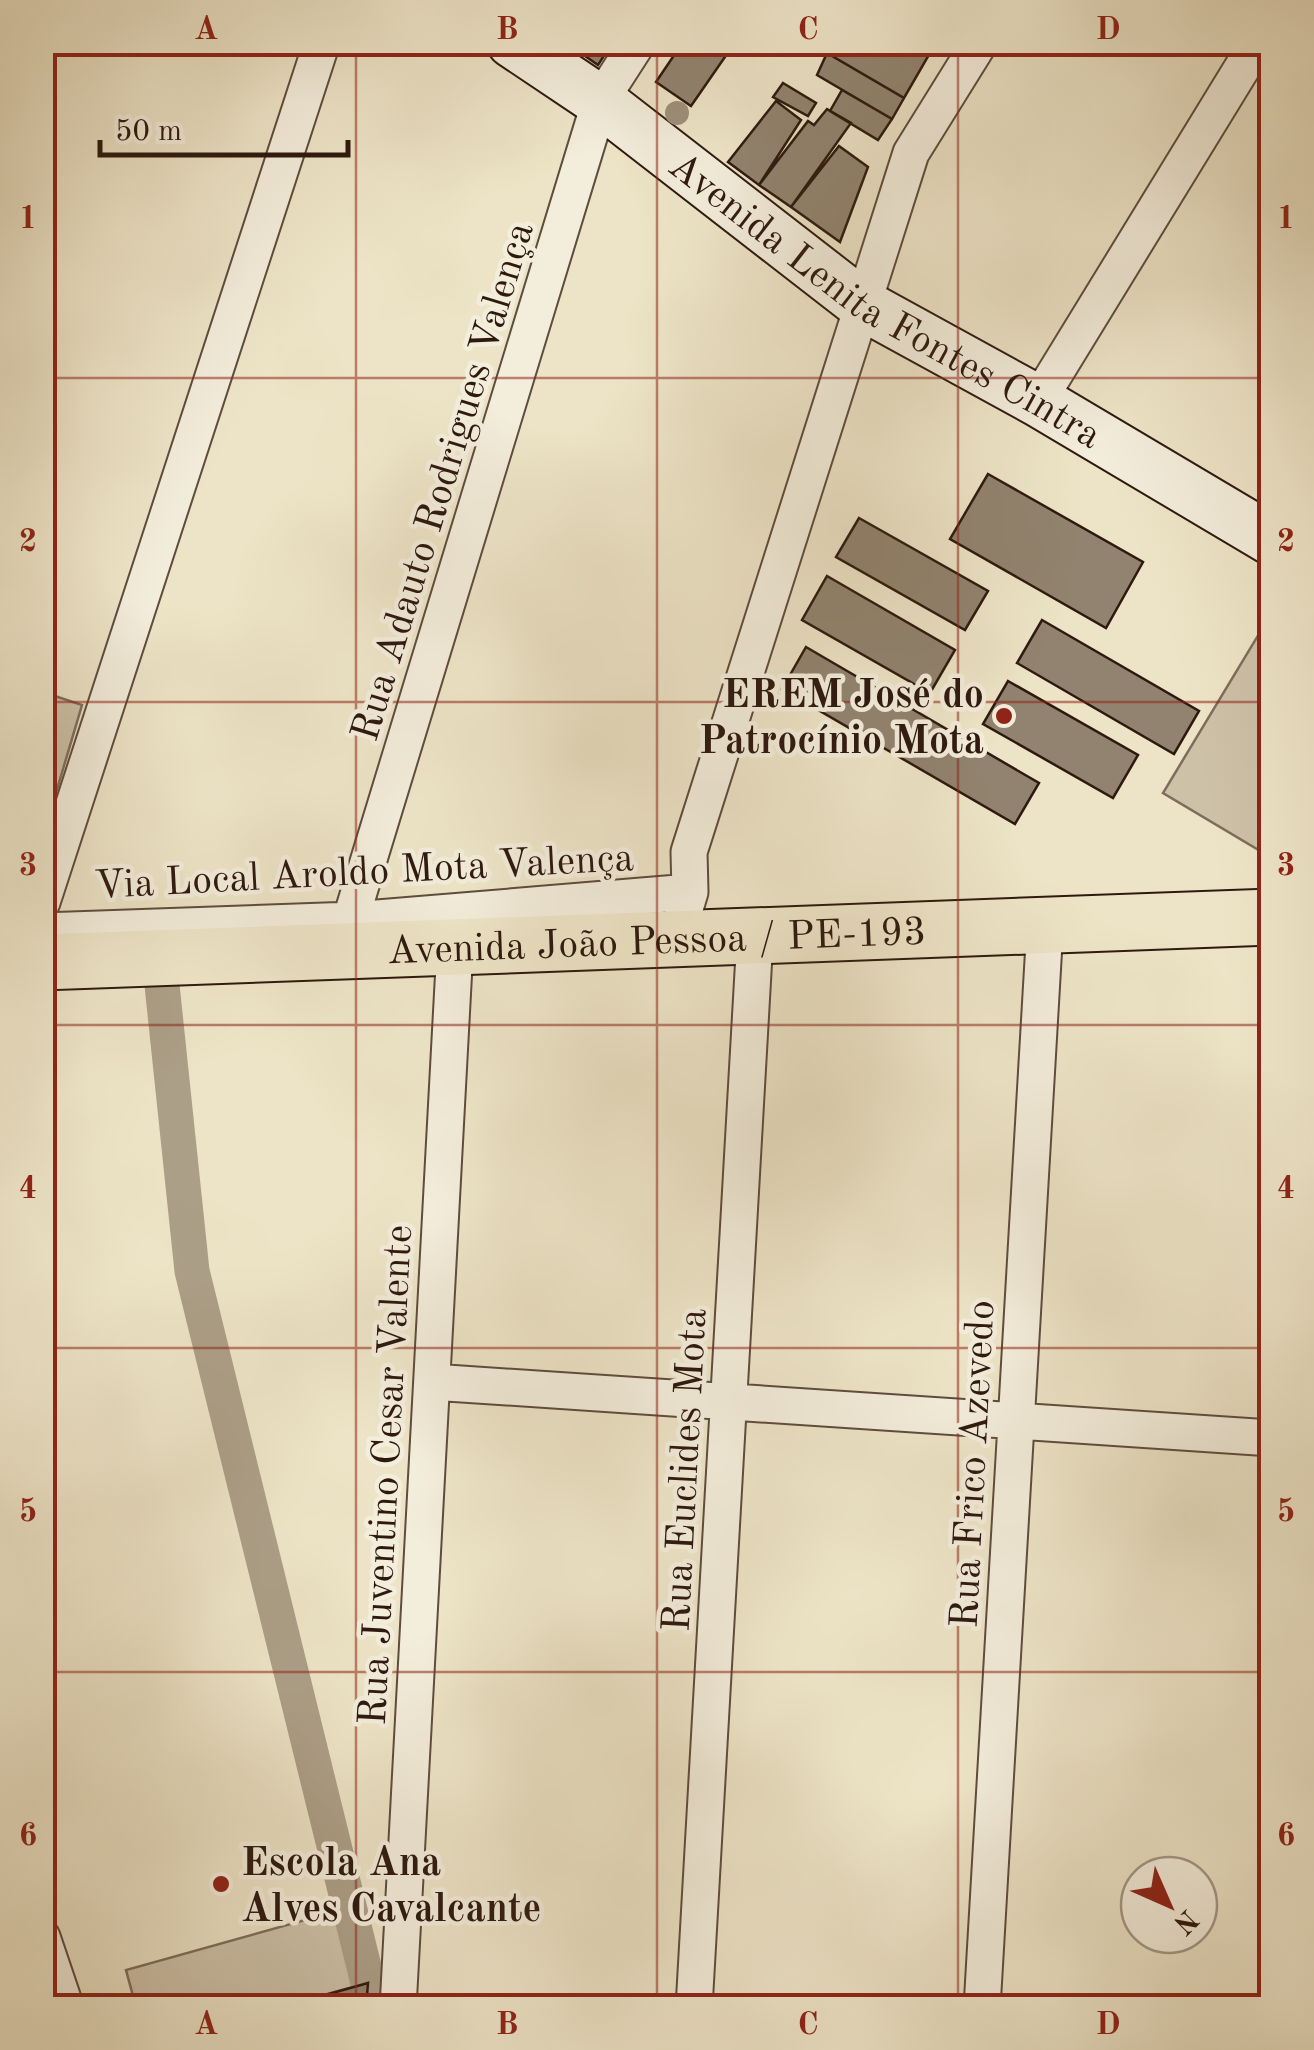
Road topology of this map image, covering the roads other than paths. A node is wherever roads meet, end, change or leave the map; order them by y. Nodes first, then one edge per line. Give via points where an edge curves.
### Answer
1 (322, 42) edge
2 (512, 42) edge
3 (638, 42) edge
4 (980, 42) edge
5 (1258, 42) edge
6 (600, 100) junction
7 (863, 305) junction
8 (1038, 401) junction
9 (1266, 525) edge
10 (42, 902) edge
11 (683, 916) junction
12 (1272, 917) edge
13 (42, 931) edge
14 (347, 936) junction
15 (1044, 939) junction
16 (1272, 942) edge
17 (755, 949) junction
18 (454, 961) junction
19 (42, 962) edge
20 (42, 988) edge
21 (432, 1382) junction
22 (729, 1402) junction
23 (1016, 1421) junction
24 (1272, 1438) edge
25 (42, 1937) edge
26 (66, 2008) edge
27 (398, 2008) edge
28 (694, 2008) edge
29 (982, 2008) edge

1 - 10 street
2 - 6 street, Avenida Lenita Fontes Cintra
3 - 6 street, Rua Adauto Rodrigues Valença
4 - 7 street via 911,153
5 - 8 street
6 - 7 street, Avenida Lenita Fontes Cintra
6 - 14 street, Rua Adauto Rodrigues Valença
7 - 8 street, Avenida Lenita Fontes Cintra
7 - 11 street via 689,852
8 - 9 street, Avenida Lenita Fontes Cintra
11 - 14 street, Via Local Aroldo Mota Valença
11 - 17 main road, Avenida João Pessoa / PE-193
11 - 18 main road, Avenida João Pessoa / PE-193
12 - 15 main road, Avenida João Pessoa / PE-193
13 - 14 street, Via Local Aroldo Mota Valença
14 - 18 main road, Avenida João Pessoa / PE-193
14 - 19 main road, Avenida João Pessoa / PE-193
15 - 16 street
15 - 17 main road, Avenida João Pessoa / PE-193
15 - 23 street, Rua Frico Azevedo
17 - 18 street
17 - 22 street, Rua Euclides Mota
18 - 20 street
18 - 21 street, Rua Juventino Cesar Valente
21 - 22 street
21 - 27 street, Rua Juventino Cesar Valente
22 - 23 street
22 - 28 street, Rua Euclides Mota
23 - 24 street
23 - 29 street, Rua Frico Azevedo
25 - 26 street

